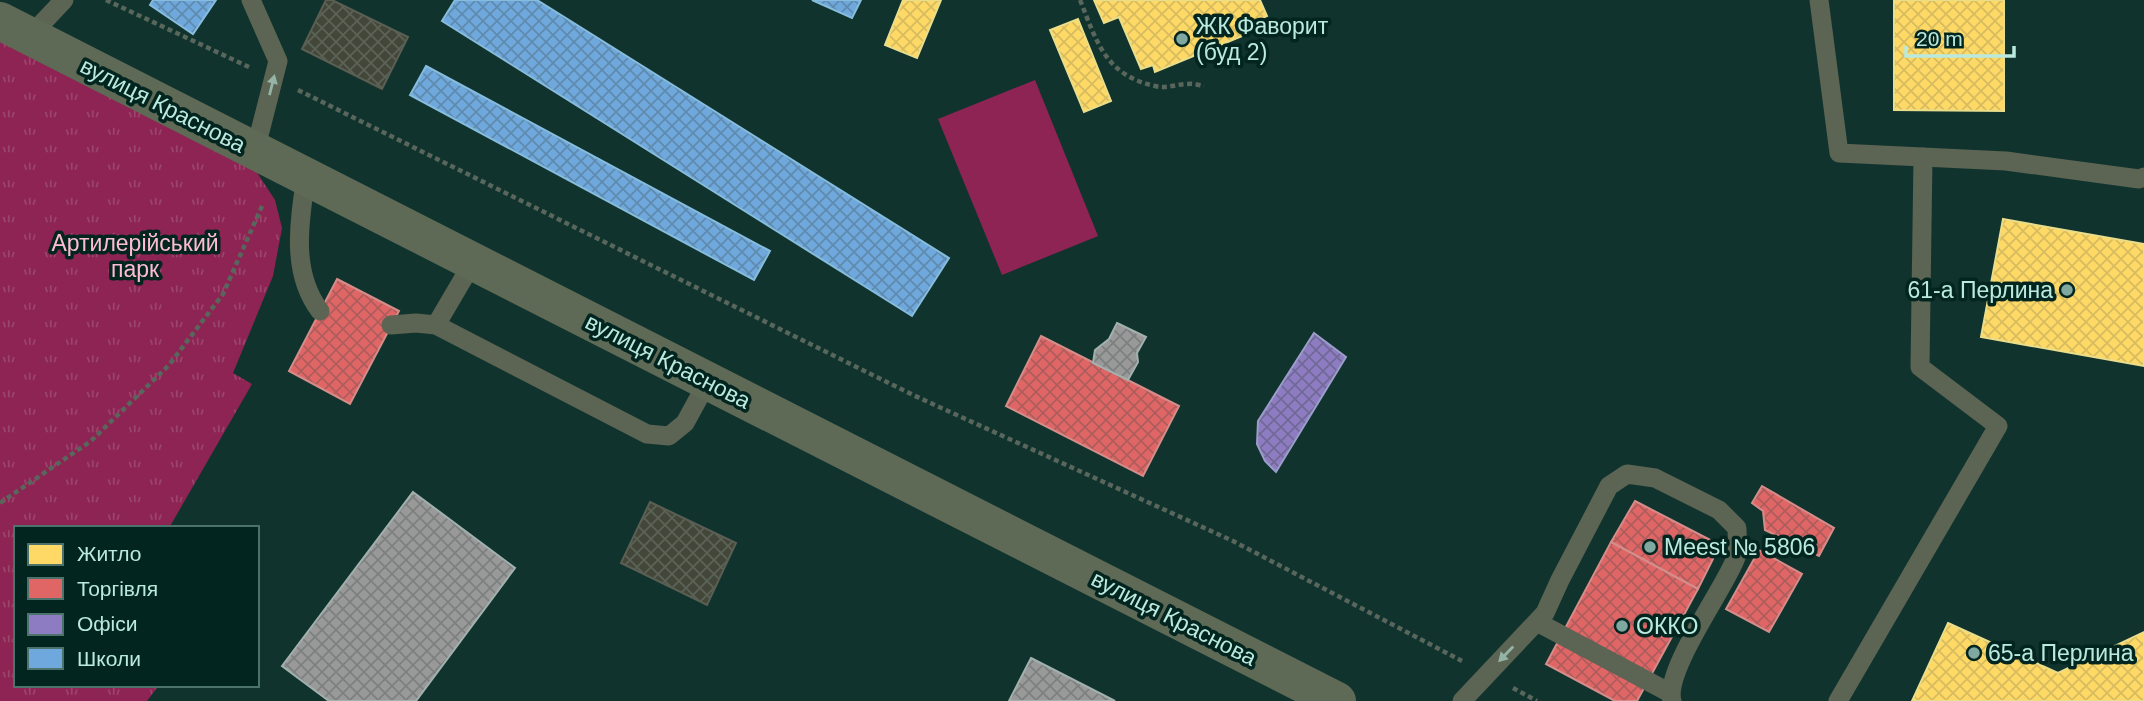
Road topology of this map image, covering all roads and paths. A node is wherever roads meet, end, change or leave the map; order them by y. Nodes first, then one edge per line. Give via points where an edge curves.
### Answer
1 (64, 0) edge
2 (106, 0) edge
3 (251, 0) edge
4 (1080, 0) edge
5 (1819, 0) edge
6 (15, 29) edge
7 (273, 78) junction
8 (1204, 86) dead end
9 (255, 152) junction
10 (1923, 157) junction
11 (306, 177) junction
12 (2144, 177) edge
13 (262, 206) dead end
14 (473, 262) junction
15 (320, 311) dead end
16 (391, 325) dead end
17 (436, 325) junction
18 (708, 381) junction
19 (0, 503) edge
20 (1537, 622) junction
21 (1486, 674) junction
22 (1671, 697) edge
23 (1337, 701) edge
24 (1462, 701) edge
25 (1537, 701) edge
26 (1838, 701) edge

1 - 6 lane
2 - 7 path
3 - 7 lane via 278,61
4 - 8 path via 1102,54 1130,78 1172,88
5 - 10 lane via 1839,153
6 - 9 main road, вулиця Краснова
9 -> 7 lane
7 - 21 path via 913,395 1233,541
9 - 11 main road, вулиця Краснова
10 - 12 lane
10 - 26 lane via 1920,367 2000,430
11 - 14 main road, вулиця Краснова
11 - 15 lane via 298,225 303,283
13 - 19 path via 223,294 169,365 92,441
14 - 17 lane
14 - 18 main road, вулиця Краснова
16 - 17 lane
17 - 18 lane via 647,434 669,436 685,423
18 - 23 main road, вулиця Краснова
20 -> 21 lane
20 - 22 lane
20 - 22 lane via 1609,486 1627,474 1655,478 1719,510 1737,528 1737,558 1678,668
21 - 24 lane
21 - 25 path

